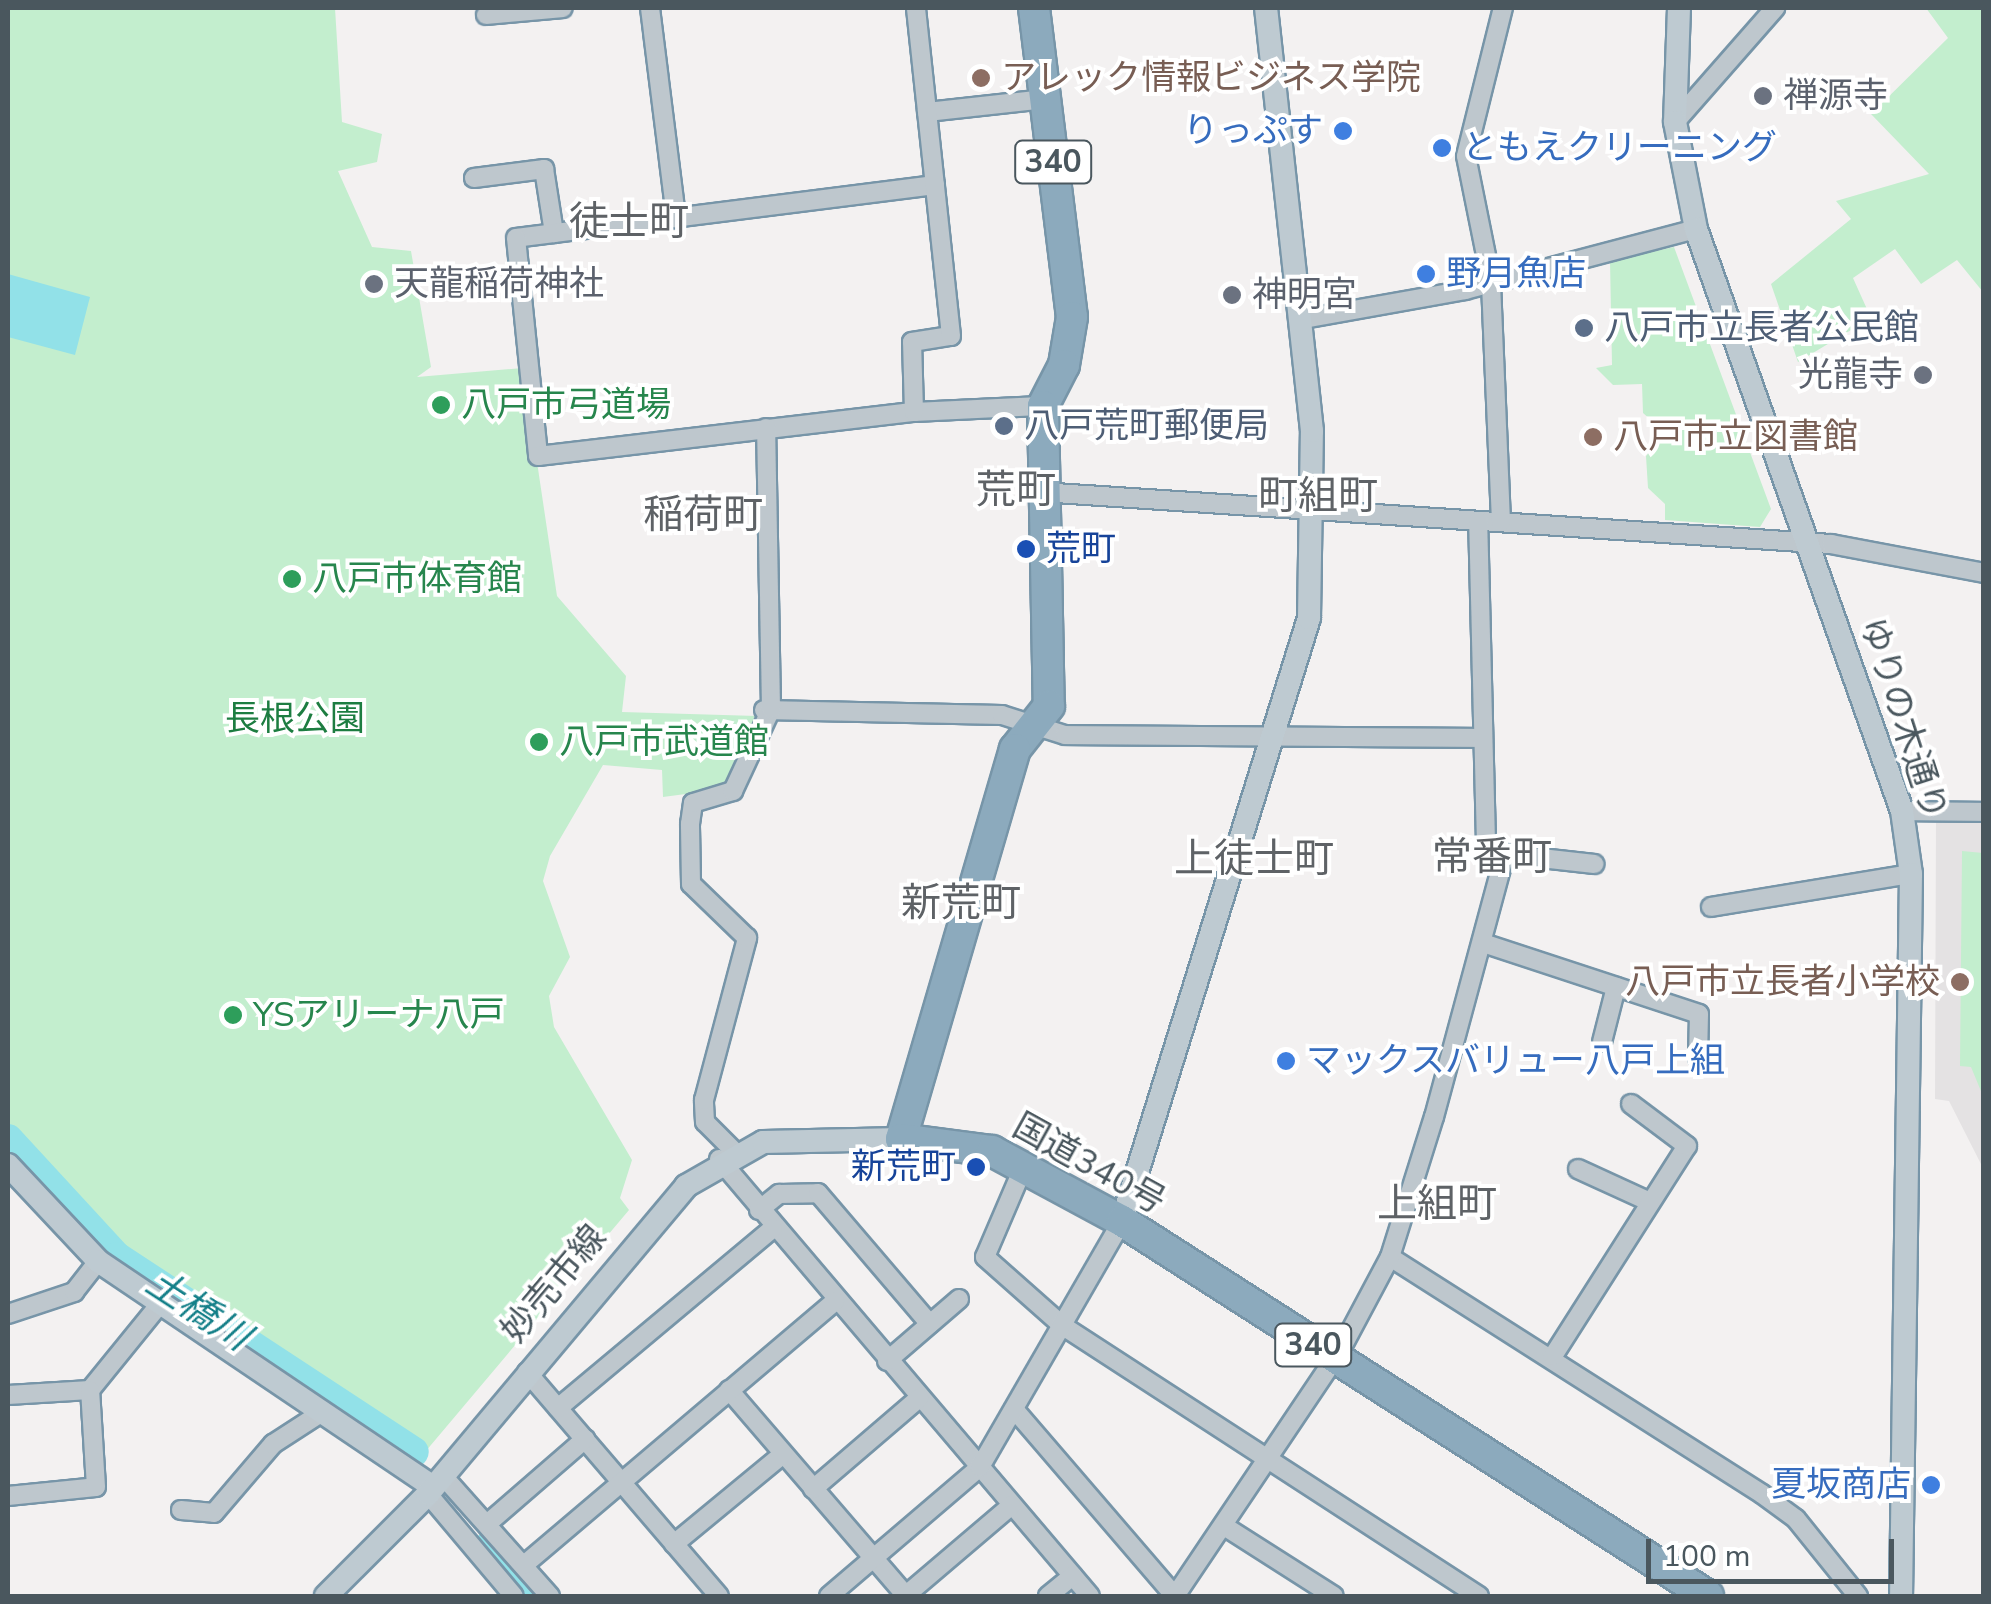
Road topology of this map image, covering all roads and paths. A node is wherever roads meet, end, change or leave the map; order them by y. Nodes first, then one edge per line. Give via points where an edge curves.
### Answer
1 (564, 8) edge
2 (650, 8) edge
3 (916, 8) edge
4 (1034, 8) edge
5 (1266, 8) edge
6 (1503, 8) edge
7 (1679, 8) edge
8 (1775, 8) edge
9 (486, 15) dead end
10 (1045, 99) junction
11 (927, 112) junction
12 (1675, 122) junction
13 (474, 178) dead end
14 (935, 185) junction
15 (676, 218) junction
16 (1696, 229) junction
17 (554, 233) junction
18 (1491, 280) junction
19 (1303, 319) junction
20 (1043, 406) junction
21 (914, 412) junction
22 (766, 428) junction
23 (1040, 492) junction
24 (1314, 507) junction
25 (1478, 521) junction
26 (1501, 522) junction
27 (1807, 542) junction
28 (1984, 573) edge
29 (766, 710) junction
30 (1037, 724) junction
31 (1269, 737) junction
32 (1480, 738) junction
33 (1902, 811) junction
34 (1984, 812) edge
35 (1505, 854) junction
36 (1594, 864) dead end
37 (1911, 874) junction
38 (1711, 906) dead end
39 (1483, 942) junction
40 (1616, 987) junction
41 (1602, 1042) dead end
42 (1698, 1058) dead end
43 (1631, 1104) dead end
44 (901, 1140) junction
45 (727, 1156) junction
46 (8, 1165) edge
47 (1024, 1166) junction
48 (1578, 1168) dead end
49 (1650, 1202) junction
50 (759, 1210) junction
51 (1122, 1221) junction
52 (773, 1228) junction
53 (1390, 1257) junction
54 (98, 1261) junction
55 (959, 1299) dead end
56 (835, 1301) junction
57 (159, 1305) junction
58 (8, 1314) edge
59 (930, 1324) junction
60 (1063, 1326) junction
61 (1553, 1356) junction
62 (1335, 1360) junction
63 (887, 1361) junction
64 (527, 1372) junction
65 (90, 1390) junction
66 (729, 1390) junction
67 (8, 1395) edge
68 (919, 1398) junction
69 (558, 1408) junction
70 (1014, 1409) junction
71 (321, 1413) junction
72 (585, 1439) junction
73 (783, 1454) junction
74 (1267, 1462) junction
75 (980, 1467) junction
76 (621, 1481) junction
77 (435, 1486) junction
78 (814, 1488) junction
79 (8, 1496) edge
80 (1012, 1505) junction
81 (182, 1510) dead end
82 (487, 1524) junction
83 (1224, 1526) junction
84 (674, 1544) junction
85 (874, 1559) junction
86 (524, 1564) junction
87 (1073, 1576) junction
88 (326, 1596) edge
89 (514, 1596) edge
90 (550, 1596) edge
91 (719, 1596) edge
92 (828, 1596) edge
93 (905, 1596) edge
94 (1048, 1596) edge
95 (1090, 1596) edge
96 (1175, 1596) edge
97 (1334, 1596) edge
98 (1480, 1596) edge
99 (1708, 1596) edge
100 (1858, 1596) edge
101 (1900, 1596) edge

1 - 9 street
2 - 15 street
3 - 11 street
4 - 10 highway, 340
5 - 19 street
6 - 18 street via 1466,156
7 - 12 street, ゆりの木通り
8 - 12 street
10 - 11 street
10 - 20 highway, 340 via 1072,317 1064,366
11 - 14 street
12 - 16 street, ゆりの木通り
13 - 17 street via 544,169
14 - 15 street
14 - 21 street via 951,336 912,342
15 - 17 street
16 - 18 street
16 - 27 street, ゆりの木通り
17 - 22 street via 516,238 538,456
18 - 19 street
18 - 26 street
19 - 24 street
20 - 21 street
20 - 23 highway, 340
21 - 22 street
22 - 29 street
23 - 24 street
23 - 30 highway, 340 via 1049,706
24 - 25 street
24 - 31 street via 1308,618
25 - 26 street
25 - 32 street
26 - 27 street
27 - 28 street
27 - 33 street, ゆりの木通り
29 - 30 street via 1002,715
29 - 45 street via 733,791 694,803 690,824 691,884 702,904 742,923 747,938 710,1055 705,1122
30 - 31 street via 1066,735
30 - 44 highway, 340 via 1015,749
31 - 32 street
31 - 51 street
32 - 35 street via 1486,843
33 - 34 street
33 - 37 street, ゆりの木通り
35 - 36 street
35 - 39 street
37 - 38 street
37 - 101 street, ゆりの木通り
39 - 40 street
39 - 53 street
40 - 41 street
40 - 42 street via 1698,1014
43 - 49 street via 1687,1146
44 - 45 street via 763,1142
44 - 47 highway, 国道340号 / 340 via 968,1145
45 - 50 street
45 - 64 street, 妙売市線 via 652,1223
46 - 54 street
47 - 51 highway, 国道340号 / 340
47 - 60 street via 985,1257
48 - 49 street
49 - 61 street
50 - 52 street
50 - 59 street via 779,1194 818,1194
51 - 60 street
51 - 62 highway, 国道340号 / 340
52 - 56 street
52 - 69 street
53 - 61 street
53 - 62 street
54 - 57 street
54 - 58 street via 74,1292
55 - 59 street
56 - 63 street
56 - 66 street
57 - 65 street
57 - 71 street
59 - 63 street
60 - 70 street
60 - 74 street
61 - 100 street via 1796,1519
62 - 74 street
62 - 99 highway, 国道340号 / 340
63 - 68 street
64 - 69 street
64 - 77 street, 妙売市線
65 - 67 street
65 - 79 street via 96,1488
66 - 73 street
66 - 76 street
68 - 75 street
68 - 78 street
69 - 72 street
70 - 75 street
70 - 96 street
71 - 77 street
71 - 81 street via 274,1444 214,1514
72 - 76 street
72 - 82 street
73 - 78 street
73 - 84 street
74 - 83 street
74 - 98 street
75 - 80 street
75 - 85 street
76 - 84 street
76 - 86 street
77 - 82 street
77 - 88 street, 妙売市線
77 - 89 street
78 - 85 street
80 - 87 street
80 - 93 street
82 - 86 street
83 - 96 street
83 - 97 street
84 - 91 street
85 - 92 street
85 - 93 street
86 - 90 street
87 - 94 street
87 - 95 street

